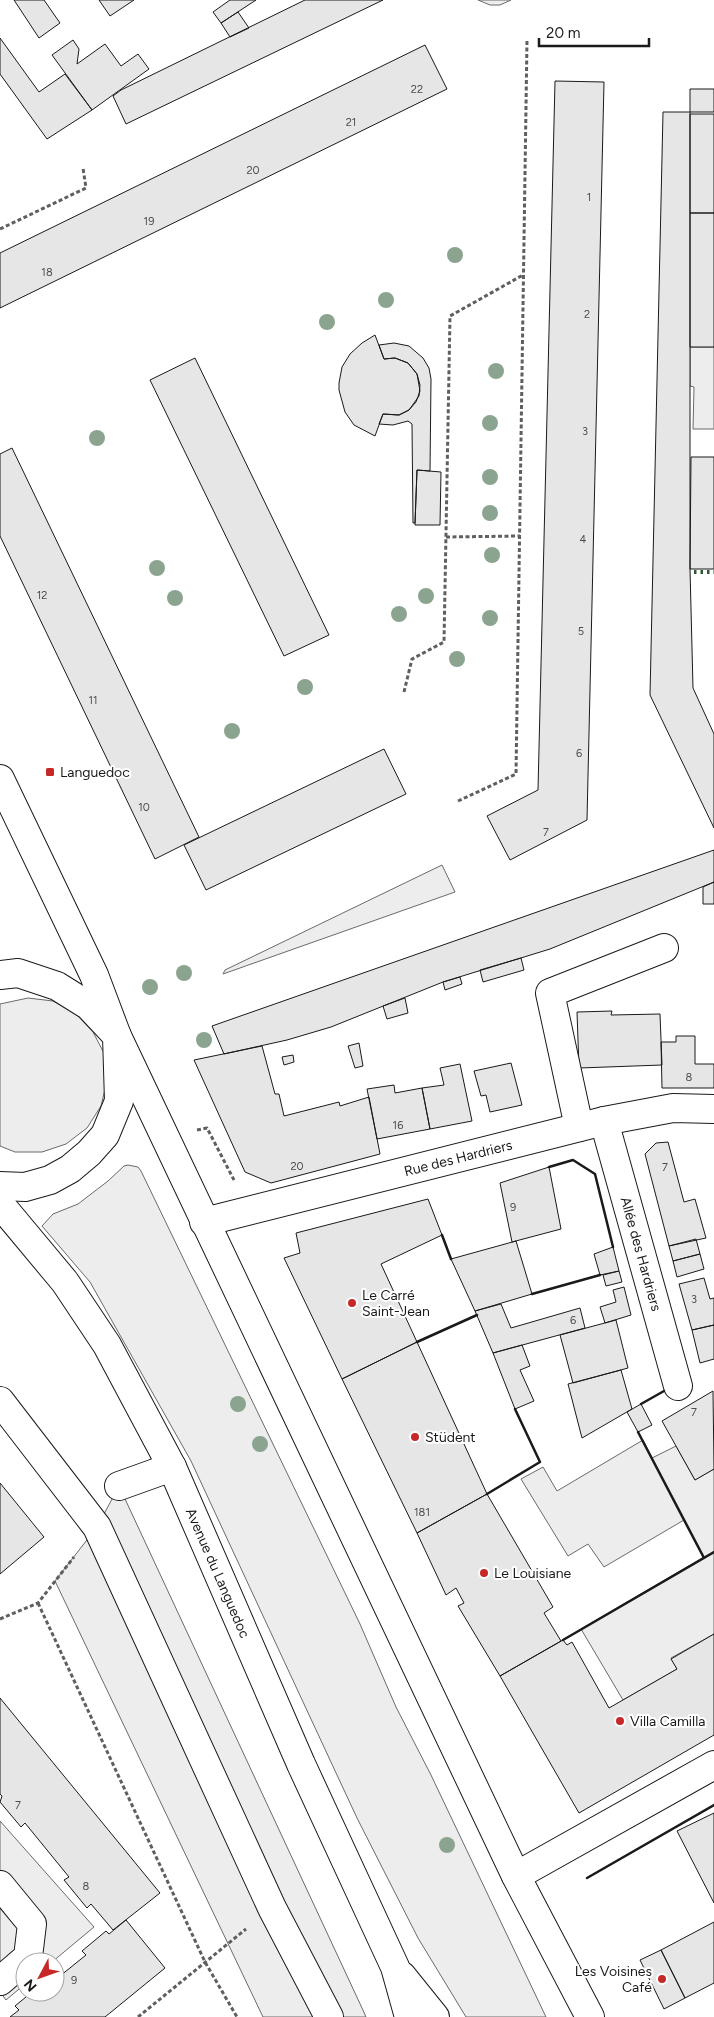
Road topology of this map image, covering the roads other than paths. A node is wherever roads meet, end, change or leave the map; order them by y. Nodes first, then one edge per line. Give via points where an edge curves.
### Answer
1 (0, 779) edge
2 (664, 948) dead end
3 (0, 975) edge
4 (117, 1036) junction
5 (714, 1109) edge
6 (591, 1124) junction
7 (0, 1186) edge
8 (0, 1204) edge
9 (204, 1222) junction
10 (678, 1386) dead end
11 (0, 1401) edge
12 (172, 1467) junction
13 (119, 1486) dead end
14 (714, 1765) edge
15 (516, 1876) junction
16 (0, 1885) edge
17 (395, 1967) junction
18 (0, 1980) edge
19 (329, 2017) edge
20 (409, 2017) edge
21 (435, 2017) edge
22 (590, 2017) edge

1 - 4 main road via 94,975
2 - 6 main road, Allée des Hardriers via 550,993
3 - 4 main road via 18,973 56,986 89,1006
4 - 7 main road via 119,1101 105,1135 70,1169 50,1180 25,1186
4 - 9 main road
5 - 6 main road, Rue des Hardriers via 673,1108
6 - 9 main road, Rue des Hardriers
6 - 10 main road, Allée des Hardriers
8 - 12 main road, Avenue du Languedoc via 64,1282 107,1345
9 - 15 main road
11 - 19 main road via 97,1527 272,1908
12 - 13 main road
12 - 17 main road, Avenue du Languedoc via 301,1764
14 - 15 main road
15 - 22 main road
16 - 18 main road via 32,1924 28,1957
17 - 20 main road, Avenue du Languedoc
17 - 21 main road, Avenue du Languedoc

